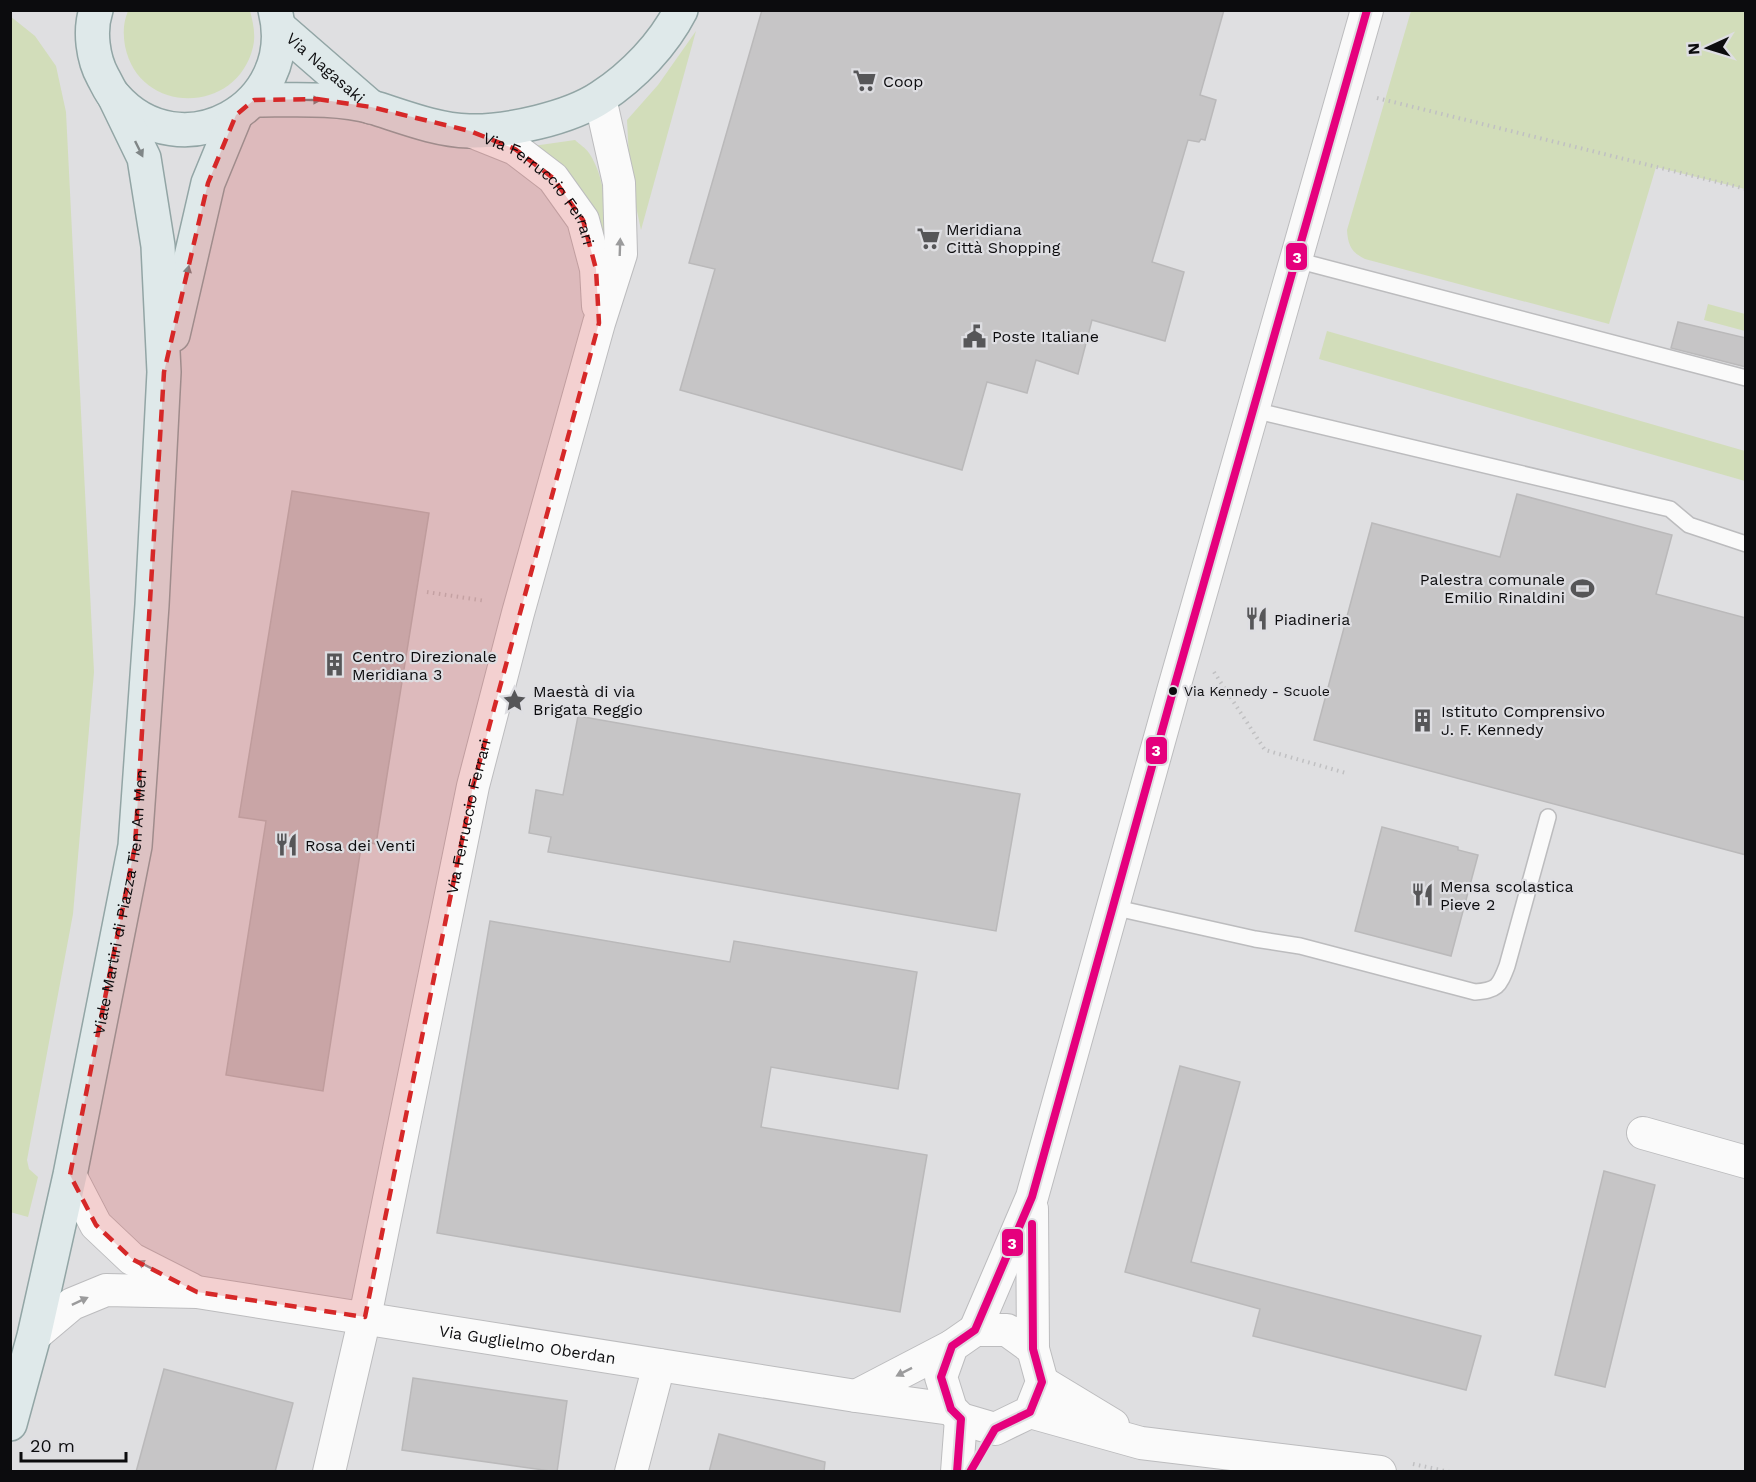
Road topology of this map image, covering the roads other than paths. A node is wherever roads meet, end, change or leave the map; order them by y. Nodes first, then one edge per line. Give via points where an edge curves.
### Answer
1 (681, 10) edge
2 (1367, 10) edge
3 (88, 19) edge
4 (277, 19) edge
5 (114, 96) junction
6 (600, 98) junction
7 (371, 106) junction
8 (245, 108) junction
9 (470, 131) junction
10 (1296, 260) junction
11 (599, 323) junction
12 (164, 372) junction
13 (1746, 378) edge
14 (1253, 410) junction
15 (1746, 544) edge
16 (1548, 817) dead end
17 (1113, 908) junction
18 (1643, 1133) dead end
19 (1746, 1162) edge
20 (70, 1175) junction
21 (1032, 1197) junction
22 (197, 1292) junction
23 (365, 1317) junction
24 (34, 1336) junction
25 (963, 1338) junction
26 (1033, 1349) junction
27 (659, 1365) junction
28 (1042, 1382) junction
29 (856, 1396) junction
30 (1030, 1412) junction
31 (956, 1414) junction
32 (10, 1424) edge
33 (995, 1429) junction
34 (1141, 1443) junction
35 (1379, 1469) edge
36 (329, 1472) edge
37 (631, 1472) edge
38 (957, 1472) edge
39 (970, 1472) edge

1 - 6 main road, Via Ferruccio Ferrari via 648,57
2 - 10 street
3 - 5 main road, Viale Martiri di Piazza Tien An Men via 98,68
4 - 7 main road, Via Nagasaki
4 - 8 main road, Viale Martiri di Piazza Tien An Men via 279,47 274,66 266,85
5 - 8 main road, Viale Martiri di Piazza Tien An Men via 134,114 158,126 184,130 211,126
5 -> 12 main road, Viale Martiri di Piazza Tien An Men via 144,158 158,246
6 - 9 main road, Via Ferruccio Ferrari via 540,122
11 -> 6 street, Via Ferruccio Ferrari via 621,254 620,183
8 -> 7 main road, Via Nagasaki via 317,99
7 - 9 main road, Via Nagasaki via 414,121
12 -> 8 main road, Viale Martiri di Piazza Tien An Men via 208,183
9 - 11 street, Via Ferruccio Ferrari via 515,149 553,178 584,220 596,268
10 - 13 lane
10 - 14 street
11 - 23 street, Via Ferruccio Ferrari via 473,786
12 - 20 main road, Viale Martiri di Piazza Tien An Men via 135,846
14 - 15 lane via 1670,509 1689,525
14 - 17 street
16 - 17 lane via 1507,966 1501,981 1491,991 1475,992 1300,946
17 - 21 street
18 - 19 street
22 -> 20 street, Via Guglielmo Oberdan via 132,1259 96,1225
20 - 24 main road, Viale Martiri di Piazza Tien An Men
21 - 25 street
21 - 26 street
22 - 23 street, Via Guglielmo Oberdan
24 -> 22 street, Via Guglielmo Oberdan via 72,1304 106,1290
23 - 27 street, Via Guglielmo Oberdan
23 - 36 street, Via Ferruccio Ferrari
24 - 32 main road, Viale Martiri di Piazza Tien An Men
25 - 26 street via 1007,1330
25 -> 29 street
25 - 31 street via 940,1377
26 - 28 street
27 - 29 street, Via Guglielmo Oberdan
27 - 37 street
28 - 30 street
28 - 34 street
29 - 31 street, Via Guglielmo Oberdan
30 - 33 street
30 - 34 street
31 - 33 street, Via Guglielmo Oberdan
31 - 38 street
33 - 39 street
34 - 35 street

